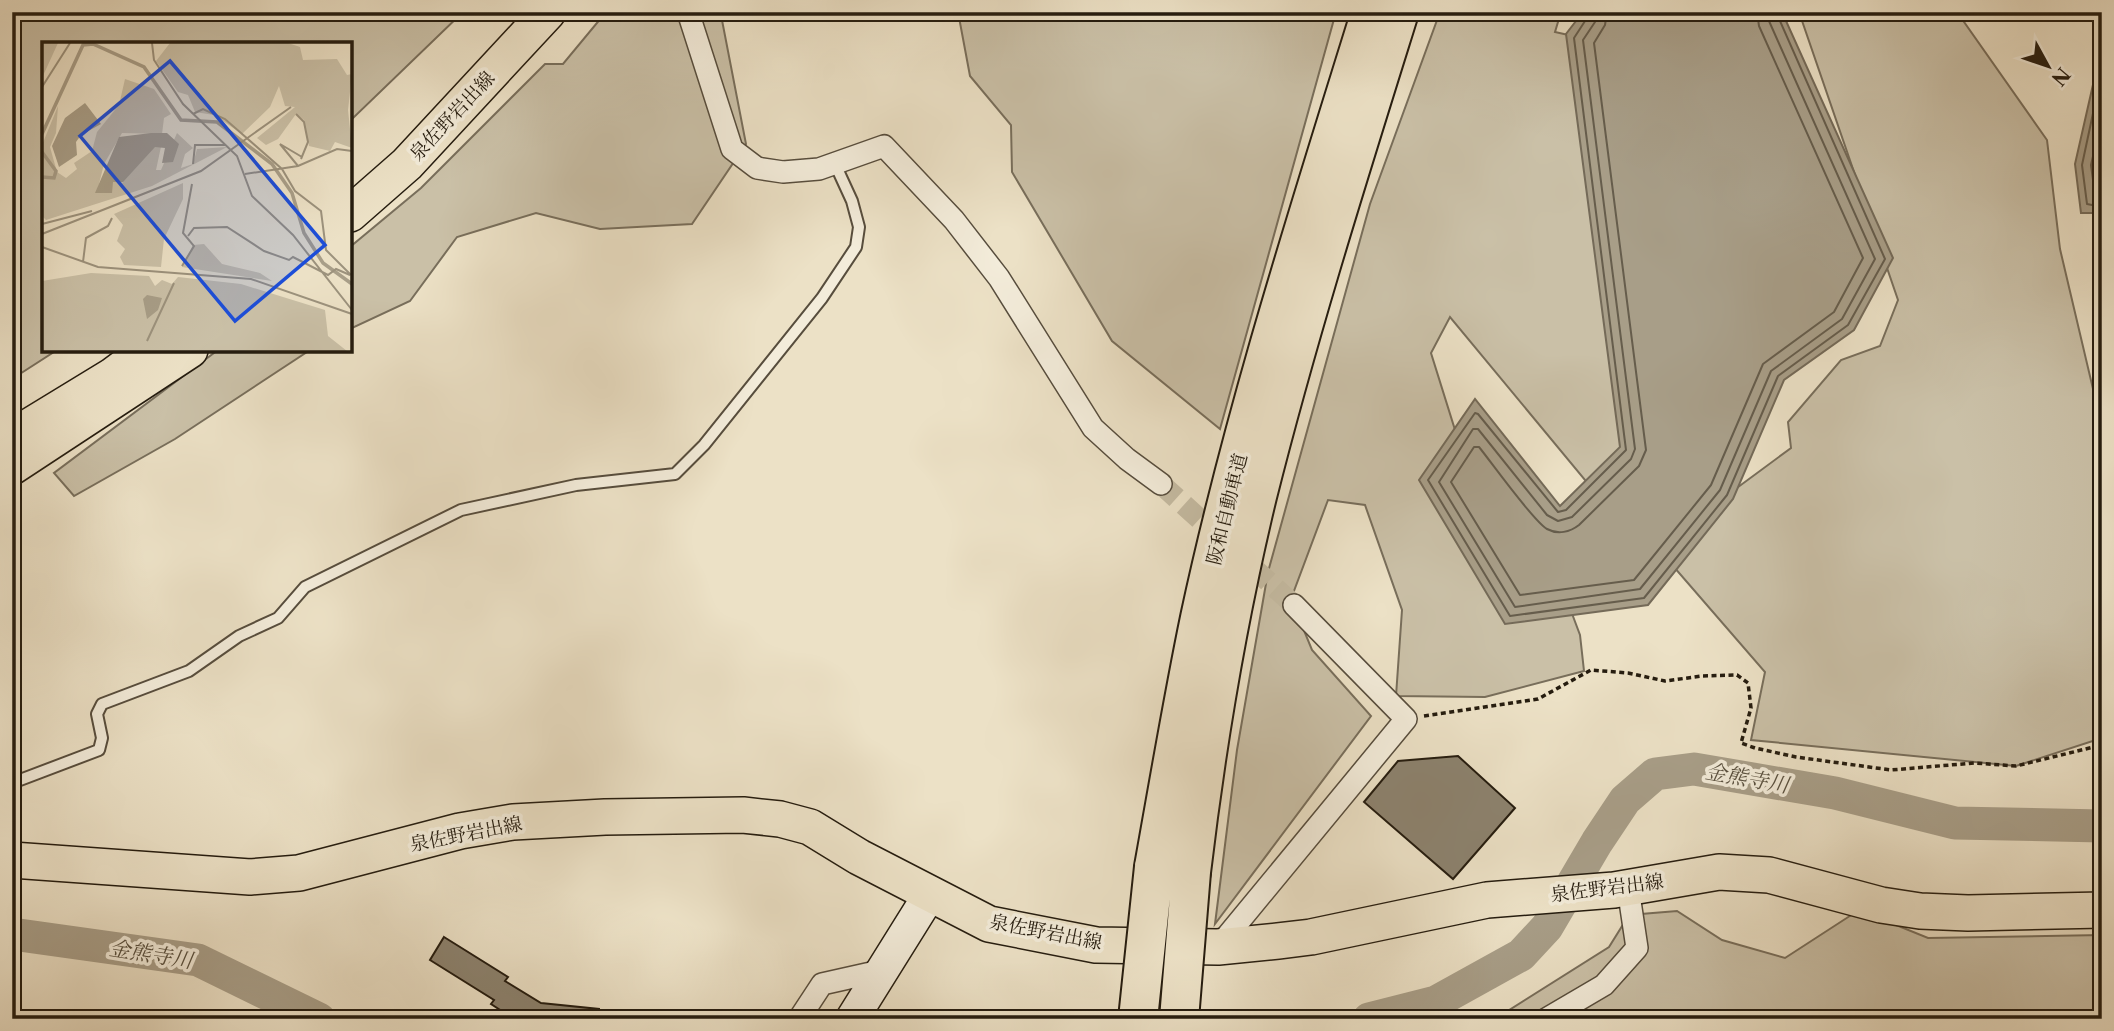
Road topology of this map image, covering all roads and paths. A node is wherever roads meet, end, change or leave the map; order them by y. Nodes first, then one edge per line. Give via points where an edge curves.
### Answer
1 (523, 12) edge
2 (548, 12) edge
3 (688, 12) edge
4 (1371, 12) edge
5 (1399, 12) edge
6 (1409, 12) edge
7 (1370, 105) junction
8 (835, 164) junction
9 (352, 184) edge
10 (352, 212) edge
11 (144, 352) edge
12 (187, 352) edge
13 (12, 437) edge
14 (12, 467) edge
15 (1161, 484) tunnel mouth
16 (1294, 605) tunnel mouth
17 (1406, 719) junction
18 (2102, 745) edge
19 (12, 783) edge
20 (12, 860) edge
21 (1172, 870) junction
22 (1621, 889) junction
23 (930, 894) junction
24 (2102, 910) edge
25 (1218, 947) junction
26 (880, 971) junction
27 (799, 1019) edge
28 (852, 1019) edge
29 (1138, 1019) edge
30 (1179, 1019) edge
31 (1546, 1019) edge

1 - 9 main road, 泉佐野岩出線
2 - 10 main road, 泉佐野岩出線 via 407,164
3 - 8 street via 732,149 757,167 783,173
4 - 21 highway, 阪和自動車道 via 1296,254 1200,617
5 - 7 highway, 阪和自動車道
6 - 7 highway
7 - 21 highway, 阪和自動車道 via 1257,498
8 - 15 street via 884,146 954,220 999,278 1093,428
8 - 19 lane via 859,227 856,247 814,309 675,474 576,485 461,510 305,587 278,618 239,636 189,671 103,704 97,714 102,738 99,750
11 - 13 main road
12 - 14 main road
16 - 17 street
17 - 18 path via 1538,699 1591,670 1665,681 1737,675 1748,683 1751,708 1741,743 1796,757 1891,770 1974,763 2016,766
17 - 25 street
20 - 23 main road, 泉佐野岩出線 via 250,877 323,868 460,831 513,822 743,815 780,818 810,827
21 - 29 highway, 阪和自動車道, bridge
21 - 30 highway, 阪和自動車道, bridge
22 - 24 main road, 泉佐野岩出線 via 1719,872 1749,873 1920,911
22 - 25 main road, 泉佐野岩出線 via 1487,900 1311,937
22 - 31 street via 1637,948 1604,985
23 - 25 main road, 泉佐野岩出線 via 989,924 1096,945
23 - 26 street
26 - 27 street via 822,984
26 - 28 street

